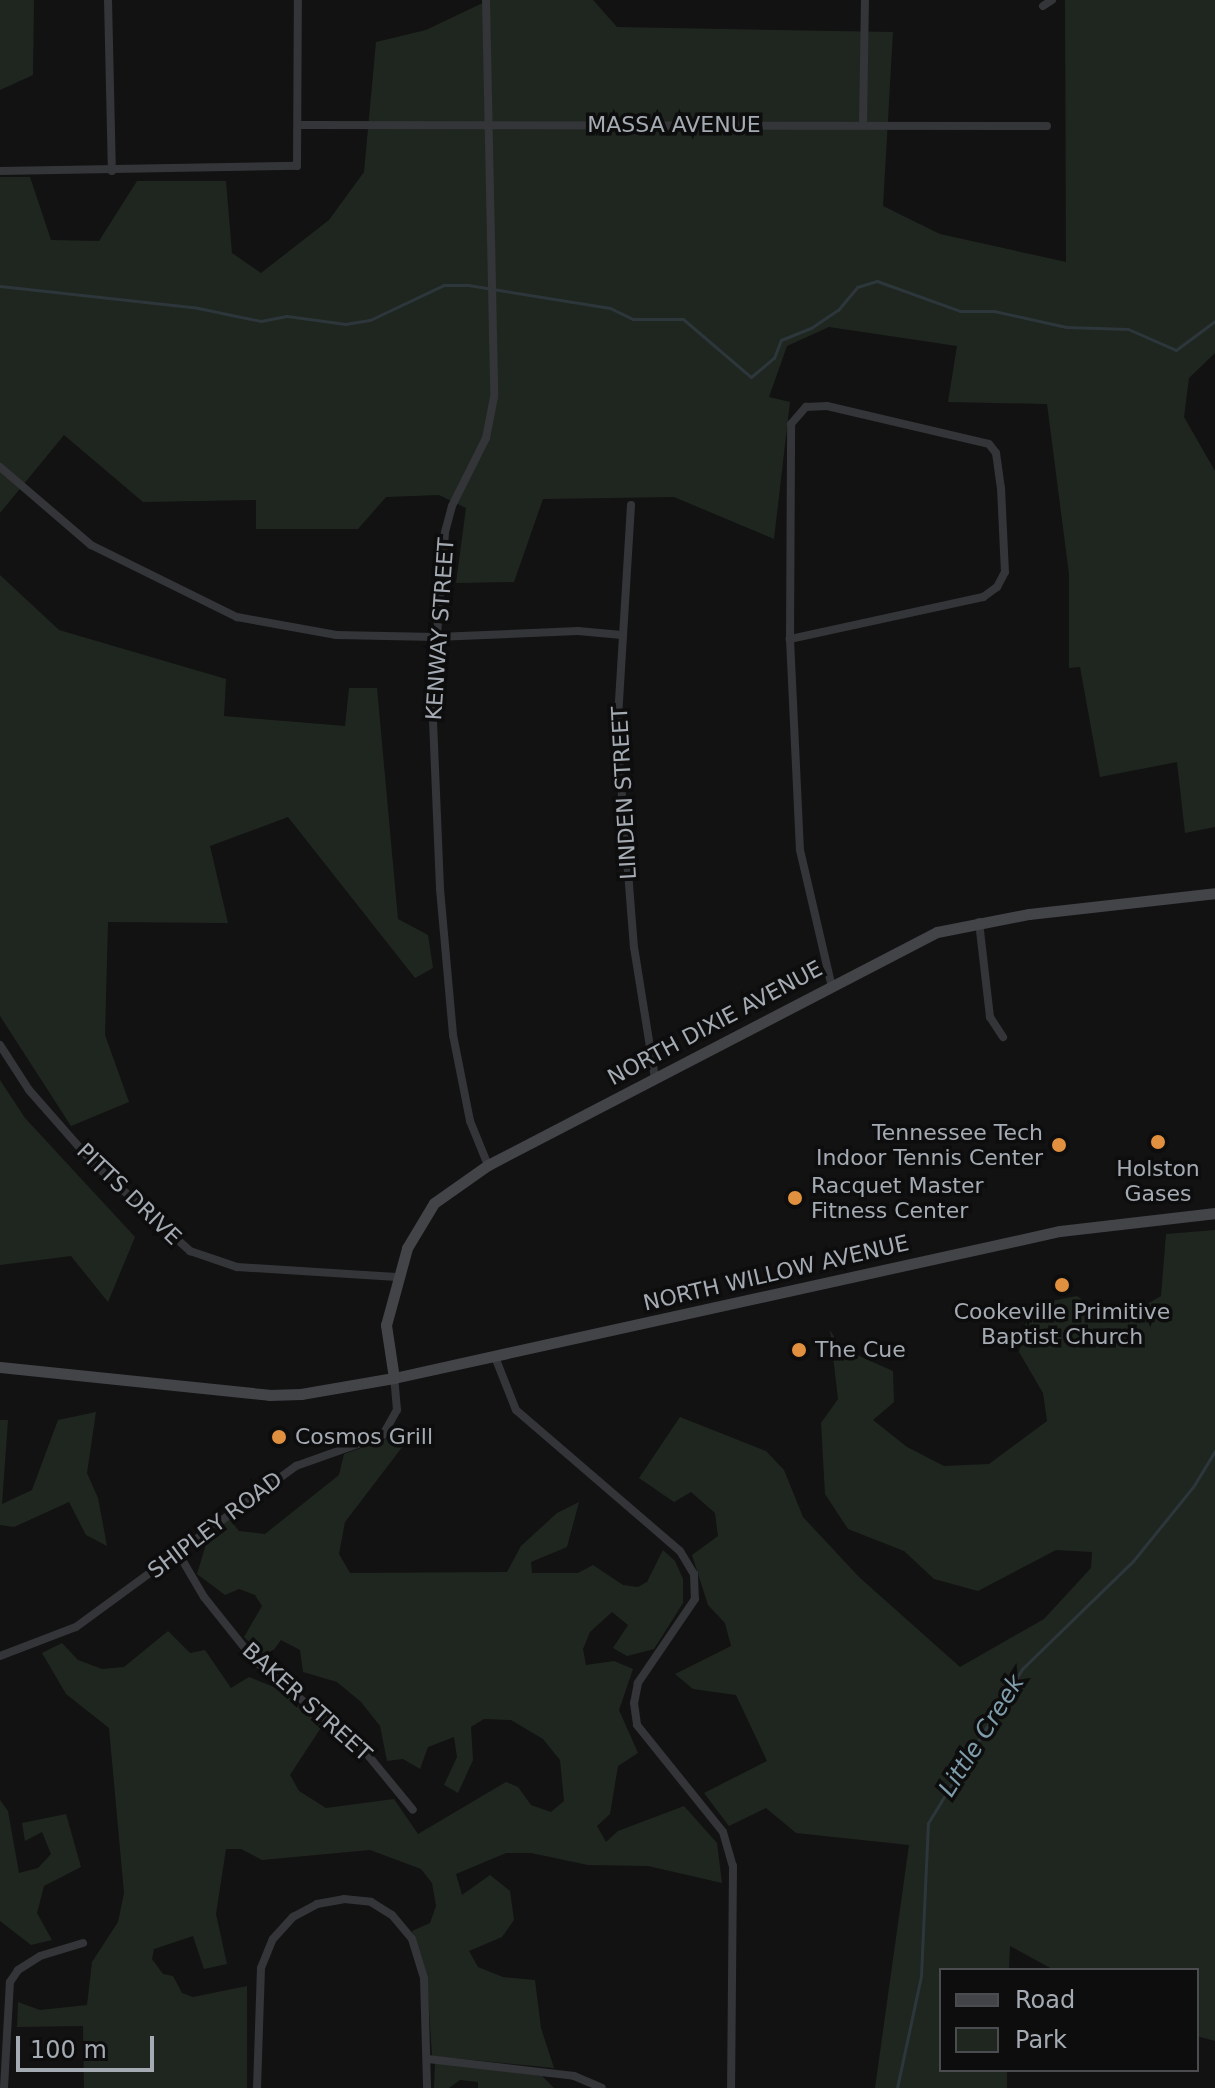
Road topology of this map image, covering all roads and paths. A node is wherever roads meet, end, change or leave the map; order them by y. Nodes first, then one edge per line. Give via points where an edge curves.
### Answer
1 (108, 0) edge
2 (298, 0) edge
3 (486, 0) edge
4 (865, 0) edge
5 (1052, 0) edge
6 (1043, 6) dead end
7 (487, 124) junction
8 (301, 125) junction
9 (863, 125) junction
10 (1047, 126) dead end
11 (0, 171) edge
12 (112, 171) junction
13 (0, 467) edge
14 (631, 505) dead end
15 (622, 635) junction
16 (436, 637) junction
17 (790, 639) junction
18 (1215, 893) edge
19 (979, 922) junction
20 (831, 983) junction
21 (1003, 1037) dead end
22 (0, 1045) edge
23 (655, 1078) junction
24 (488, 1165) junction
25 (1215, 1213) edge
26 (397, 1277) junction
27 (495, 1357) junction
28 (0, 1367) edge
29 (394, 1378) junction
30 (177, 1551) junction
31 (0, 1656) edge
32 (413, 1810) dead end
33 (83, 1943) dead end
34 (428, 2059) junction
35 (4, 2088) edge
36 (257, 2088) edge
37 (427, 2088) edge
38 (602, 2088) edge
39 (731, 2088) edge

1 - 12 street
2 - 8 street
3 - 7 street, KENWAY STREET
4 - 9 street
5 - 6 street
7 - 8 street, MASSA AVENUE
7 - 9 street, MASSA AVENUE
7 - 16 street, KENWAY STREET via 494,397 486,438 452,506 445,533
8 - 12 street via 301,157 289,170
9 - 10 street, MASSA AVENUE
11 - 12 street
13 - 16 street via 91,545 237,617 336,635
14 - 15 street, LINDEN STREET
15 - 16 street via 578,631
15 - 23 street, LINDEN STREET via 620,775 637,978
16 - 24 street, KENWAY STREET via 433,749 453,1035 470,1121
17 - 17 street via 983,597 997,587 1005,572 1001,488 996,453 989,444 827,406 799,413 791,424
17 - 20 street via 800,850
18 - 19 main road, NORTH DIXIE AVENUE
19 - 20 main road, NORTH DIXIE AVENUE via 927,936
19 - 21 street via 990,1017
20 - 23 main road, NORTH DIXIE AVENUE
22 - 26 street, PITTS DRIVE via 29,1090 103,1174 190,1251 237,1267
23 - 24 main road, NORTH DIXIE AVENUE
24 - 26 main road, NORTH DIXIE AVENUE via 434,1203 412,1238
25 - 27 main road, NORTH WILLOW AVENUE via 1056,1232
26 - 29 main road, NORTH DIXIE AVENUE via 386,1325
27 - 29 main road, NORTH WILLOW AVENUE
27 - 39 street via 516,1410 680,1551 694,1574 695,1599 638,1683 634,1703 637,1725 650,1745 723,1832 733,1866
28 - 29 main road, NORTH WILLOW AVENUE via 269,1395
29 - 30 street, SHIPLEY ROAD via 397,1410 383,1435 296,1466
30 - 31 street, SHIPLEY ROAD via 76,1627
30 - 32 street, BAKER STREET via 204,1597 255,1661 367,1754
33 - 35 street via 40,1956 10,1982
34 - 36 street via 424,1978 412,1939 392,1915 371,1902 317,1904 293,1917 273,1939 261,1968
34 - 37 street
34 - 38 street via 574,2076

